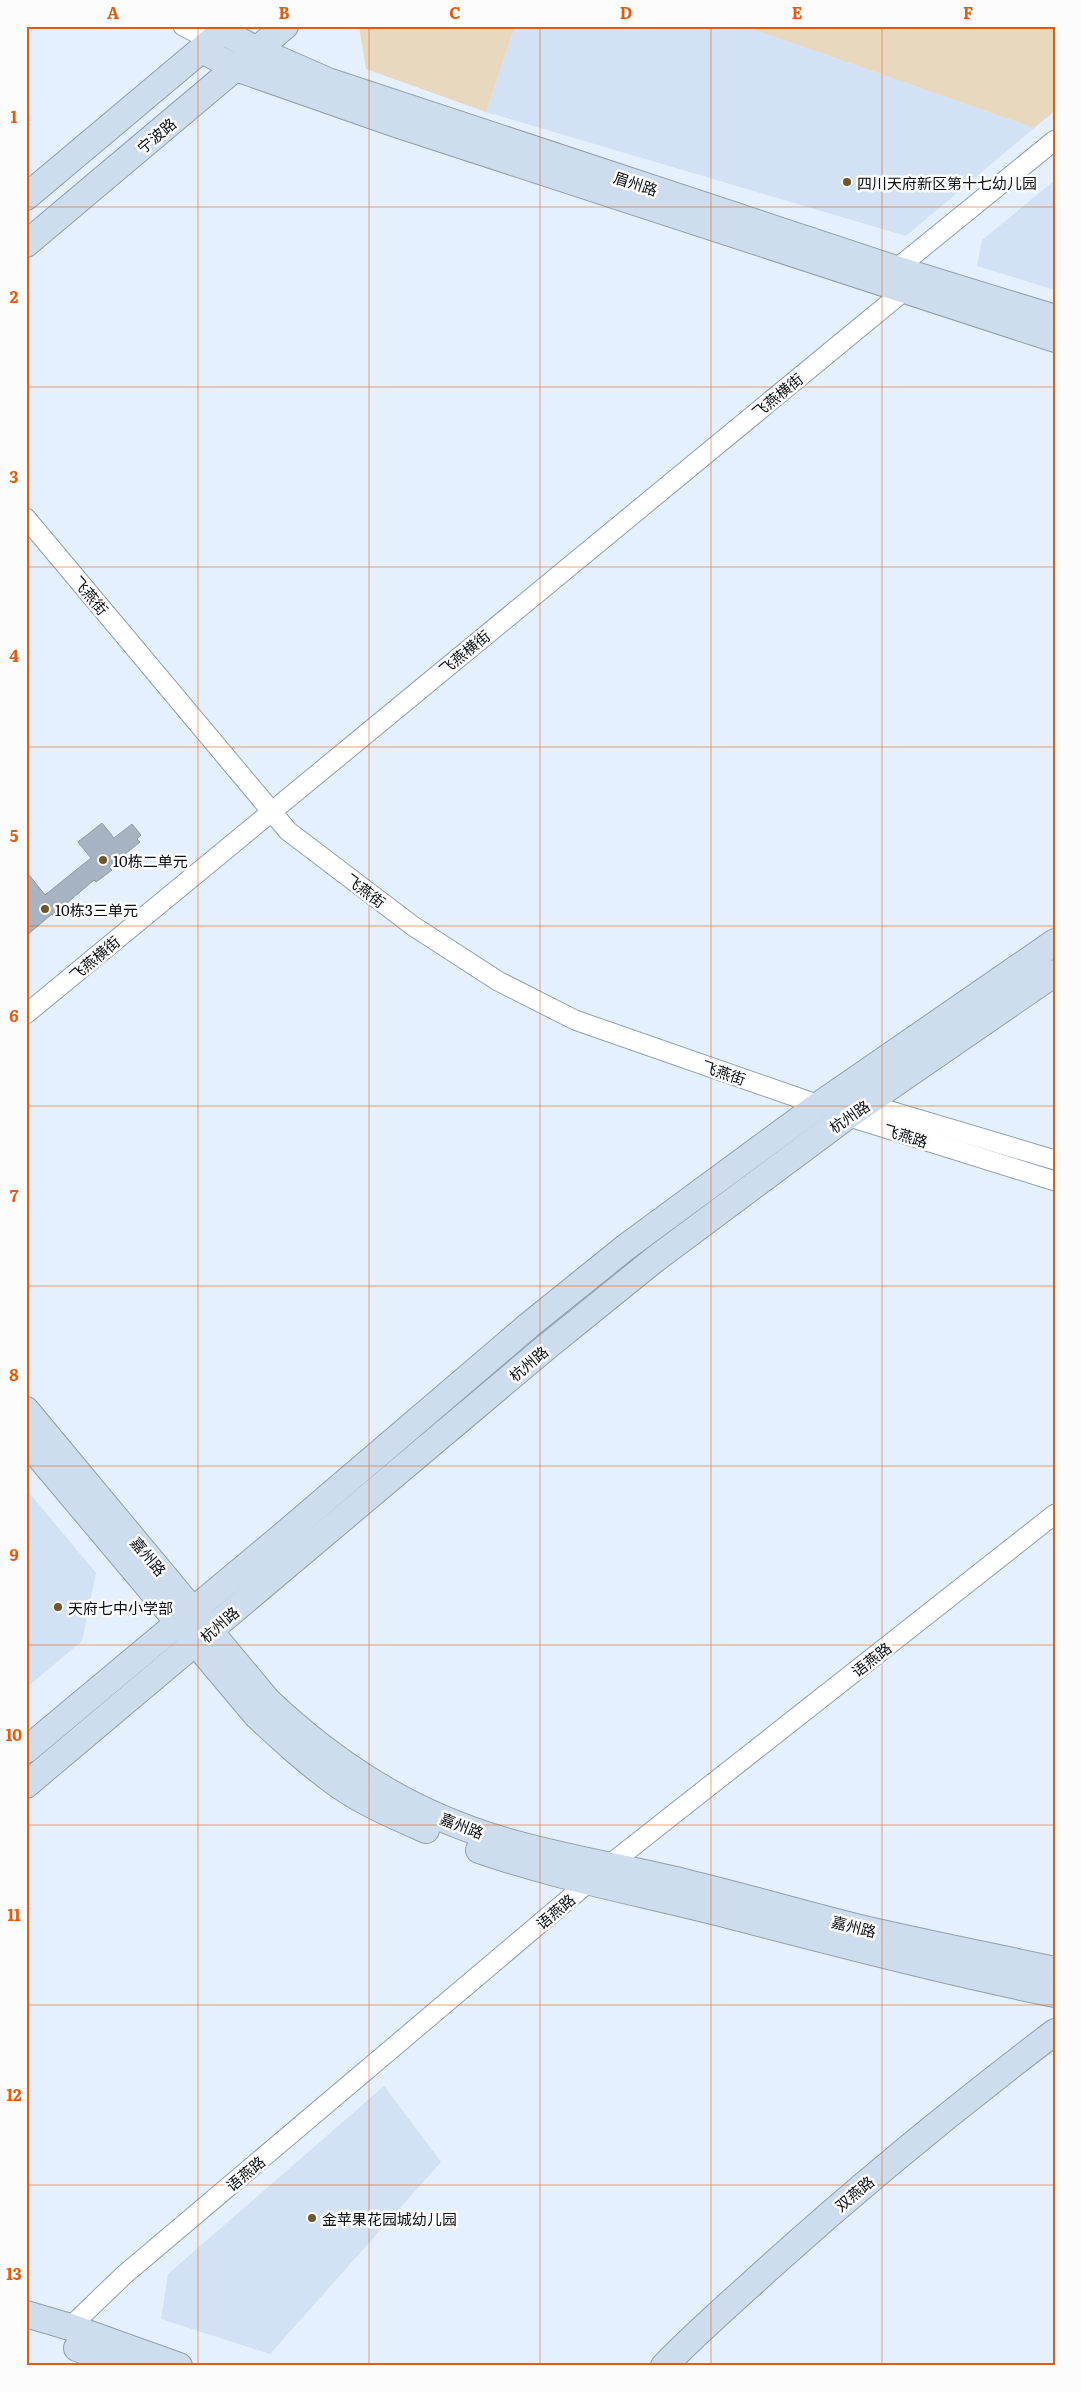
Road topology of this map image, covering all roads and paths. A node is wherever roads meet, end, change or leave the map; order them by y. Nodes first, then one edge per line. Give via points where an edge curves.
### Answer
1 (183, 26) edge
2 (285, 26) edge
3 (217, 37) edge
4 (257, 50) junction
5 (236, 68) junction
6 (1055, 140) edge
7 (26, 197) edge
8 (26, 244) edge
9 (900, 280) junction
10 (1055, 318) edge
11 (1055, 339) edge
12 (26, 518) edge
13 (271, 810) junction
14 (1055, 942) edge
15 (1055, 973) edge
16 (26, 1014) edge
17 (819, 1105) junction
18 (856, 1111) junction
19 (1055, 1160) edge
20 (1055, 1181) edge
21 (26, 1410) edge
22 (26, 1441) edge
23 (1055, 1514) edge
24 (186, 1617) junction
25 (203, 1638) junction
26 (26, 1750) edge
27 (26, 1785) edge
28 (609, 1865) junction
29 (588, 1883) junction
30 (1055, 1970) edge
31 (1055, 1994) edge
32 (1055, 2032) edge
33 (26, 2314) edge
34 (70, 2327) junction
35 (26, 2331) edge
36 (124, 2366) edge
37 (179, 2366) edge
38 (664, 2366) edge

1 - 3 street
2 - 4 main road, 宁波路
3 - 4 main road, 眉州路
3 - 5 main road
3 - 7 main road
4 - 5 main road, 宁波路
4 - 9 main road, 眉州路 via 328,81
5 - 8 main road, 宁波路
5 - 9 main road via 396,124
6 - 9 street, 飞燕横街
9 - 10 main road, 眉州路
9 - 11 main road
9 - 13 street, 飞燕横街
12 - 13 street, 飞燕街
13 - 16 street, 飞燕横街
13 - 17 street, 飞燕街 via 288,831 413,926 498,981 575,1020
14 - 17 main road, 杭州路
15 - 18 main road, 杭州路
17 - 18 street, 飞燕路
17 - 24 main road, 杭州路 via 626,1247 535,1320
18 - 19 street, 飞燕路
18 - 20 street, 飞燕路
18 - 25 main road, 杭州路 via 654,1260 551,1343
21 - 24 main road, 嘉州路
22 - 24 main road
23 - 28 street, 语燕路
24 - 25 main road
24 - 26 main road, 杭州路
25 - 27 main road, 杭州路
25 - 28 main road, 嘉州路 via 304,1735 375,1785 412,1805 504,1841
25 - 29 main road via 257,1716 340,1786 384,1812 446,1839
28 - 29 street, 语燕路
28 - 30 main road, 嘉州路 via 861,1928
29 - 31 main road via 989,1981
29 - 34 street, 语燕路 via 124,2275
32 - 38 main road, 双燕路 via 920,2137 818,2224
33 - 34 main road
34 - 37 main road
35 - 36 main road

